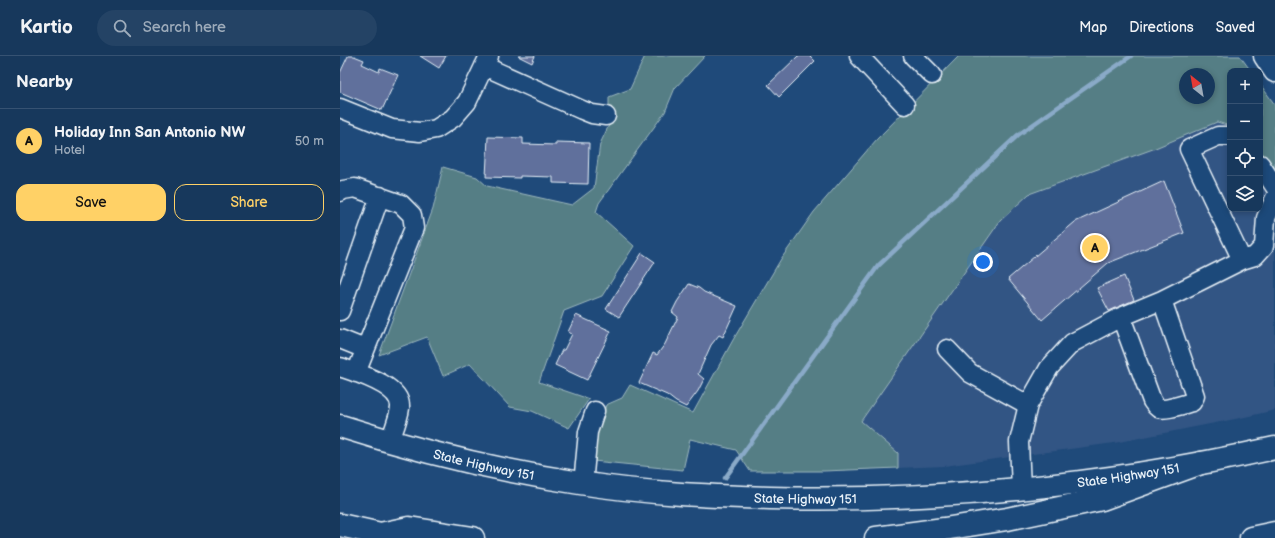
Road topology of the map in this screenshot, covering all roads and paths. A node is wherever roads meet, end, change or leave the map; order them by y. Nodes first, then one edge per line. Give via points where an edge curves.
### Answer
1 (859, 56) edge
2 (914, 56) edge
3 (1265, 56) edge
4 (487, 61) edge
5 (1275, 71) edge
6 (932, 75) dead end
7 (906, 105) dead end
8 (340, 108) edge
9 (606, 116) dead end
10 (1227, 136) edge
11 (1263, 169) edge
12 (1275, 187) edge
13 (340, 192) edge
14 (380, 196) junction
15 (1275, 198) edge
16 (1270, 248) edge
17 (1242, 260) junction
18 (1162, 300) junction
19 (340, 311) edge
20 (1121, 317) junction
21 (340, 339) edge
22 (365, 349) junction
23 (947, 349) dead end
24 (348, 370) edge
25 (1028, 405) junction
26 (595, 411) dead end
27 (340, 426) edge
28 (390, 441) junction
29 (1275, 448) edge
30 (1201, 464) junction
31 (582, 484) junction
32 (1021, 489) junction
33 (340, 525) edge
34 (1275, 533) edge
35 (390, 536) edge
36 (472, 538) edge
37 (876, 538) edge
38 (1251, 538) edge

1 - 7 lane
2 - 6 lane
3 - 5 main road
4 - 8 lane via 461,110 436,129 420,132 392,129
4 - 9 lane via 582,110
10 - 17 lane via 1218,136 1189,149
11 - 12 lane
13 - 14 lane via 355,188
14 - 19 lane
14 - 22 lane via 401,204 412,215 414,228
15 - 16 lane via 1266,218
16 - 17 lane
17 - 18 lane
18 - 20 lane
18 - 20 lane via 1195,396 1192,402 1160,409 1155,406
20 - 25 lane via 1072,343 1049,368
21 - 22 lane
22 - 24 lane
23 - 25 lane via 970,373
24 - 28 lane via 380,382 392,390 399,400 400,408
25 - 32 lane via 1019,442
26 - 31 lane via 588,432
27 - 28 main road, State Highway 151
28 - 31 main road, State Highway 151 via 506,470
29 - 30 main road, State Highway 151
30 - 32 main road, State Highway 151
30 - 37 main road via 1094,500 1034,514
31 - 32 main road, State Highway 151 via 685,494 814,499 918,497
33 - 35 main road
34 - 38 main road
35 - 36 main road via 409,528

